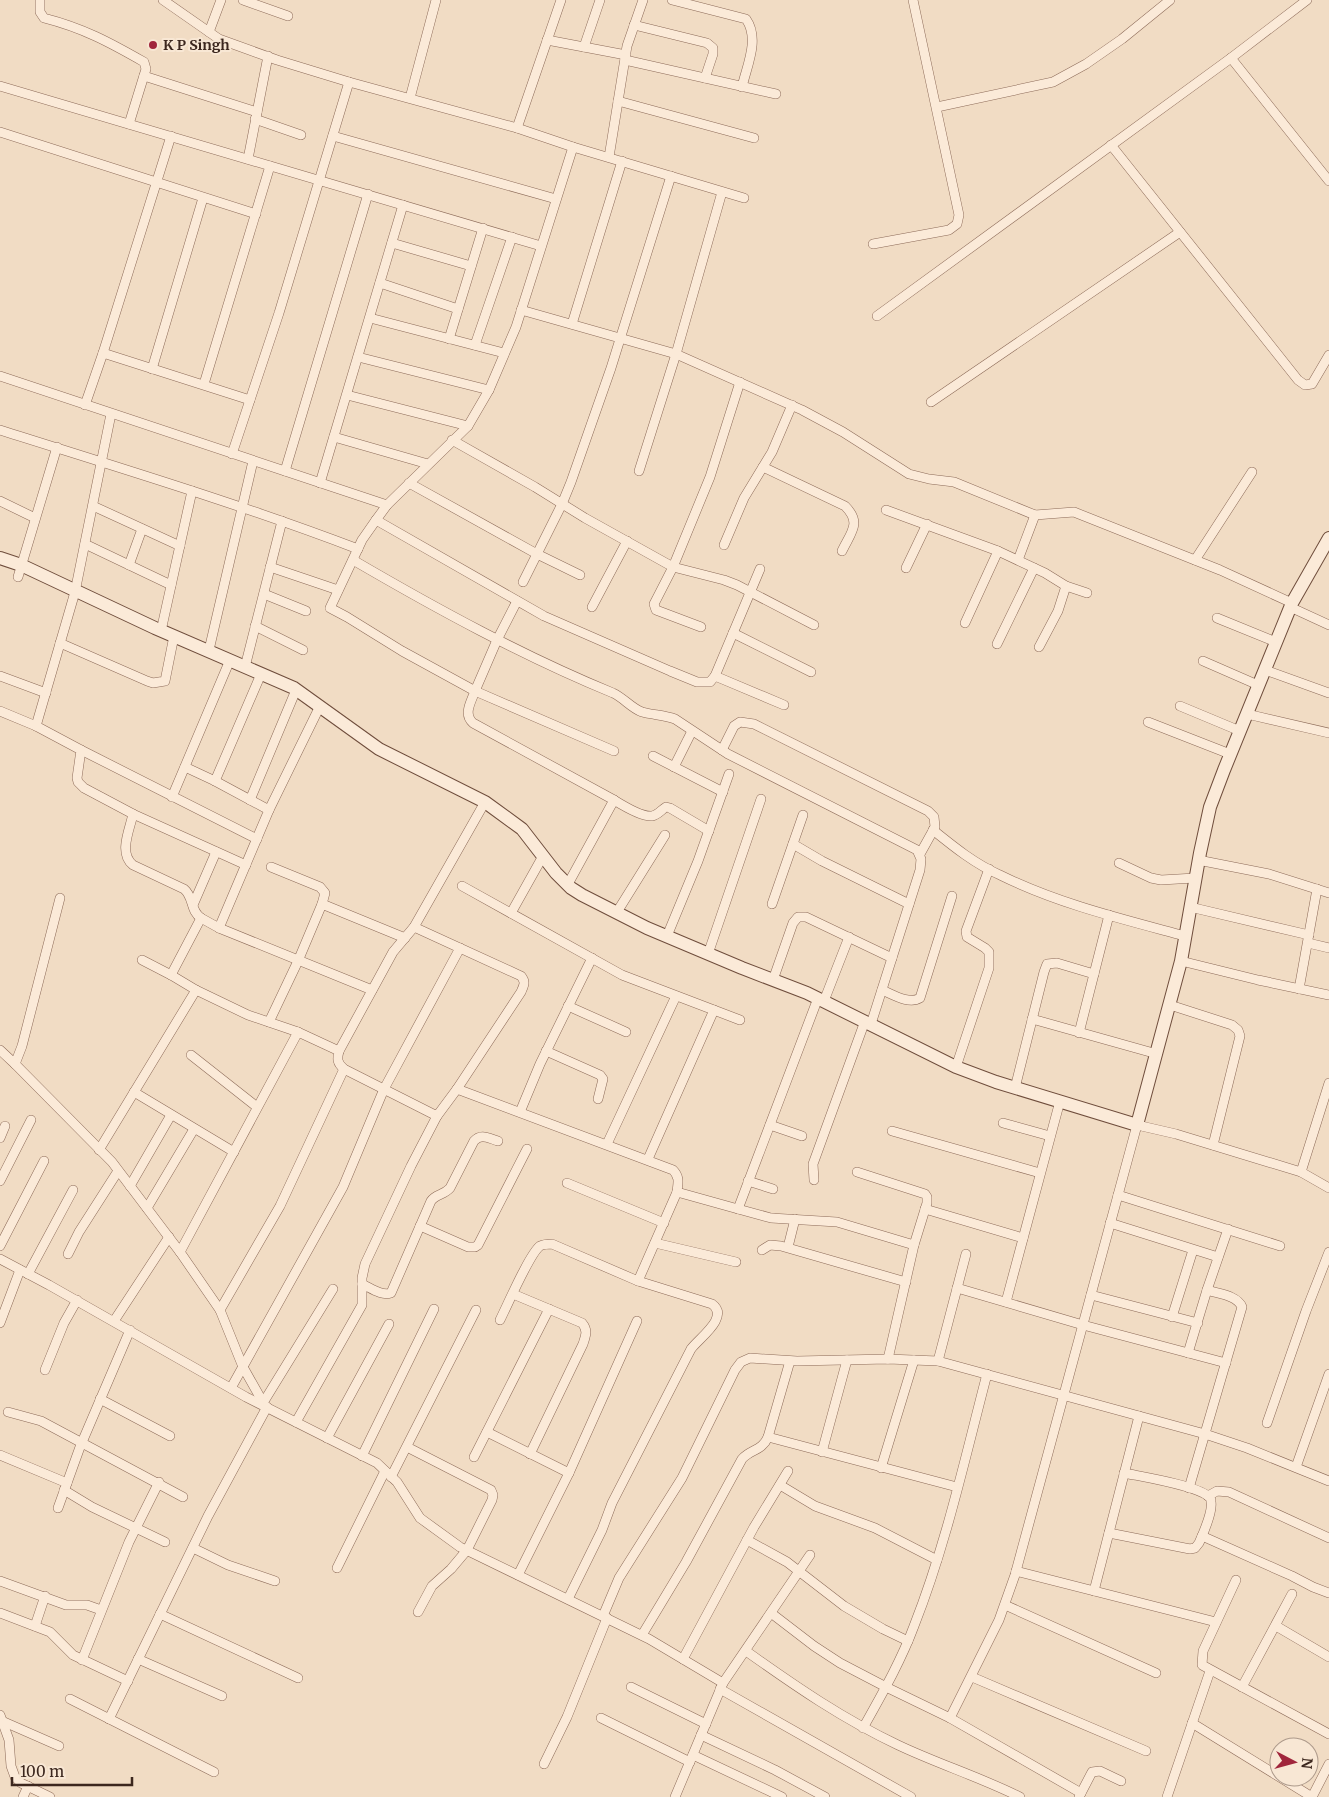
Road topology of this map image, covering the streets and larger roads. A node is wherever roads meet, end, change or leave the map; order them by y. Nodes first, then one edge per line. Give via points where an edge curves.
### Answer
1 (40, 0) edge
2 (163, 0) edge
3 (221, 0) edge
4 (243, 0) edge
5 (436, 0) edge
6 (561, 0) edge
7 (600, 0) edge
8 (643, 0) edge
9 (672, 0) edge
10 (913, 0) edge
11 (1170, 0) edge
12 (1307, 0) edge
13 (288, 16) dead end
14 (634, 25) junction
15 (209, 32) junction
16 (547, 40) junction
17 (584, 47) junction
18 (268, 56) junction
19 (626, 57) junction
20 (1231, 58) junction
21 (144, 76) junction
22 (704, 78) junction
23 (349, 82) junction
24 (0, 86) edge
25 (742, 87) junction
26 (776, 94) dead end
27 (410, 98) junction
28 (618, 101) junction
29 (937, 107) junction
30 (256, 116) junction
31 (129, 124) junction
32 (517, 128) junction
33 (0, 132) edge
34 (301, 134) dead end
35 (171, 136) junction
36 (334, 136) junction
37 (754, 138) dead end
38 (1111, 145) junction
39 (572, 147) junction
40 (608, 157) junction
41 (248, 159) junction
42 (622, 161) junction
43 (270, 166) junction
44 (671, 176) junction
45 (320, 180) junction
46 (1329, 181) edge
47 (156, 183) junction
48 (722, 192) junction
49 (368, 194) junction
50 (203, 198) junction
51 (744, 198) dead end
52 (556, 199) junction
53 (403, 205) junction
54 (256, 214) junction
55 (483, 228) junction
56 (1180, 232) junction
57 (512, 237) junction
58 (392, 243) junction
59 (873, 244) dead end
60 (541, 246) junction
61 (471, 266) junction
62 (380, 283) junction
63 (458, 308) junction
64 (521, 310) junction
65 (877, 316) dead end
66 (370, 318) junction
67 (572, 324) junction
68 (620, 338) junction
69 (449, 339) junction
70 (475, 346) junction
71 (103, 353) junction
72 (504, 353) junction
73 (676, 354) junction
74 (1329, 355) edge
75 (358, 357) junction
76 (152, 369) junction
77 (0, 376) edge
78 (740, 382) junction
79 (204, 384) junction
80 (489, 390) junction
81 (346, 395) junction
82 (250, 400) junction
83 (931, 402) dead end
84 (85, 405) junction
85 (792, 405) junction
86 (111, 414) junction
87 (468, 426) junction
88 (0, 432) edge
89 (334, 437) junction
90 (452, 440) junction
91 (57, 447) junction
92 (232, 454) junction
93 (253, 460) junction
94 (102, 461) junction
95 (428, 464) junction
96 (763, 466) junction
97 (285, 471) junction
98 (639, 471) dead end
99 (1252, 472) dead end
100 (320, 483) junction
101 (409, 483) junction
102 (192, 491) junction
103 (0, 501) edge
104 (562, 504) junction
105 (387, 505) junction
106 (92, 506) junction
107 (242, 508) junction
108 (886, 510) dead end
109 (1035, 515) junction
110 (35, 518) junction
111 (376, 520) junction
112 (282, 521) junction
113 (927, 524) junction
114 (142, 529) junction
115 (1329, 538) edge
116 (626, 540) junction
117 (85, 544) junction
118 (724, 545) dead end
119 (180, 546) junction
120 (358, 549) junction
121 (842, 551) dead end
122 (998, 551) junction
123 (538, 554) junction
124 (0, 558) edge
125 (353, 560) junction
126 (1018, 560) junction
127 (1195, 560) junction
128 (129, 565) junction
129 (270, 567) junction
130 (673, 568) junction
131 (906, 568) dead end
132 (1034, 568) junction
133 (760, 569) dead end
134 (20, 571) junction
135 (580, 575) dead end
136 (523, 582) dead end
137 (171, 585) junction
138 (1066, 586) junction
139 (338, 590) junction
140 (75, 592) junction
141 (750, 592) junction
142 (1087, 593) dead end
143 (264, 594) junction
144 (517, 601) junction
145 (1291, 605) junction
146 (592, 607) dead end
147 (306, 611) dead end
148 (1217, 618) dead end
149 (965, 623) dead end
150 (814, 625) dead end
151 (1329, 625) edge
152 (255, 626) junction
153 (702, 628) dead end
154 (161, 631) junction
155 (733, 633) junction
156 (174, 636) junction
157 (497, 640) junction
158 (1276, 642) junction
159 (60, 643) junction
160 (997, 644) dead end
161 (1039, 647) dead end
162 (209, 650) junction
163 (303, 650) dead end
164 (230, 660) junction
165 (1202, 661) dead end
166 (245, 666) junction
167 (1265, 670) junction
168 (811, 672) dead end
169 (261, 674) junction
170 (0, 676) edge
171 (715, 676) junction
172 (1258, 685) junction
173 (296, 690) junction
174 (475, 691) junction
175 (46, 693) junction
176 (1329, 693) edge
177 (784, 705) dead end
178 (320, 706) junction
179 (1180, 706) dead end
180 (0, 711) edge
181 (1247, 714) junction
182 (1148, 722) dead end
183 (36, 726) junction
184 (1240, 730) junction
185 (692, 731) junction
186 (1329, 733) edge
187 (81, 750) junction
188 (722, 750) junction
189 (614, 751) dead end
190 (1230, 754) junction
191 (653, 756) dead end
192 (185, 767) junction
193 (674, 767) junction
194 (729, 774) dead end
195 (215, 781) junction
196 (722, 792) junction
197 (172, 797) junction
198 (250, 800) junction
199 (614, 800) junction
200 (761, 800) dead end
201 (485, 802) junction
202 (269, 810) junction
203 (133, 814) junction
204 (803, 816) dead end
205 (933, 830) junction
206 (708, 831) junction
207 (665, 835) dead end
208 (257, 839) junction
209 (793, 844) junction
210 (216, 852) junction
211 (920, 854) junction
212 (542, 856) junction
213 (1198, 860) junction
214 (1119, 864) dead end
215 (246, 865) junction
216 (271, 867) dead end
217 (989, 870) junction
218 (1195, 878) junction
219 (568, 884) junction
220 (462, 886) dead end
221 (1317, 890) junction
222 (1329, 893) edge
223 (952, 896) dead end
224 (60, 898) dead end
225 (322, 904) junction
226 (772, 904) dead end
227 (909, 904) junction
228 (192, 906) junction
229 (1190, 907) junction
230 (617, 912) junction
231 (511, 913) junction
232 (1109, 915) junction
233 (200, 918) junction
234 (414, 927) junction
235 (219, 928) junction
236 (667, 936) junction
237 (1185, 936) junction
238 (849, 937) junction
239 (405, 938) junction
240 (1308, 939) junction
241 (460, 948) junction
242 (1329, 948) edge
243 (708, 954) junction
244 (592, 958) junction
245 (892, 958) junction
246 (142, 960) dead end
247 (298, 961) junction
248 (1181, 961) junction
249 (1094, 974) junction
250 (171, 975) junction
251 (774, 980) junction
252 (1299, 989) junction
253 (196, 990) junction
254 (372, 990) junction
255 (882, 990) junction
256 (1329, 995) edge
257 (676, 996) junction
258 (821, 1000) junction
259 (1170, 1005) junction
260 (568, 1006) junction
261 (714, 1010) junction
262 (1032, 1019) junction
263 (740, 1020) dead end
264 (270, 1022) junction
265 (868, 1023) junction
266 (298, 1032) junction
267 (626, 1032) dead end
268 (1079, 1032) junction
269 (0, 1050) edge
270 (339, 1051) junction
271 (546, 1051) junction
272 (1157, 1054) junction
273 (191, 1055) dead end
274 (15, 1064) junction
275 (956, 1067) junction
276 (344, 1070) junction
277 (1329, 1082) edge
278 (1015, 1088) junction
279 (384, 1089) junction
280 (457, 1089) junction
281 (134, 1092) junction
282 (598, 1099) dead end
283 (1060, 1101) junction
284 (257, 1107) junction
285 (520, 1112) junction
286 (171, 1115) junction
287 (437, 1116) junction
288 (31, 1120) dead end
289 (1003, 1123) dead end
290 (1137, 1124) junction
291 (770, 1125) junction
292 (5, 1126) dead end
293 (194, 1129) junction
294 (892, 1130) dead end
295 (802, 1136) dead end
296 (1050, 1136) junction
297 (0, 1138) edge
298 (498, 1141) dead end
299 (607, 1144) junction
300 (1212, 1145) junction
301 (527, 1149) dead end
302 (99, 1150) junction
303 (234, 1152) junction
304 (648, 1159) junction
305 (44, 1161) dead end
306 (118, 1171) junction
307 (857, 1172) dead end
308 (1301, 1172) junction
309 (1040, 1173) junction
310 (748, 1180) junction
311 (814, 1180) dead end
312 (0, 1181) edge
313 (567, 1183) dead end
314 (130, 1186) junction
315 (1329, 1188) edge
316 (773, 1189) dead end
317 (73, 1190) dead end
318 (678, 1192) junction
319 (1118, 1196) junction
320 (147, 1208) junction
321 (738, 1209) junction
322 (925, 1209) junction
323 (795, 1219) junction
324 (664, 1223) junction
325 (1110, 1223) junction
326 (420, 1226) junction
327 (1228, 1229) junction
328 (169, 1237) junction
329 (1023, 1238) junction
330 (655, 1243) junction
331 (914, 1245) junction
332 (0, 1246) edge
333 (1280, 1246) dead end
334 (788, 1247) junction
335 (762, 1250) dead end
336 (1193, 1250) junction
337 (180, 1252) junction
338 (1329, 1252) edge
339 (68, 1254) dead end
340 (966, 1254) dead end
341 (1218, 1258) junction
342 (0, 1260) edge
343 (736, 1262) dead end
344 (24, 1272) junction
345 (638, 1281) junction
346 (906, 1282) junction
347 (362, 1284) junction
348 (957, 1288) junction
349 (333, 1289) dead end
350 (1207, 1290) junction
351 (513, 1294) junction
352 (1091, 1295) junction
353 (77, 1300) junction
354 (1006, 1302) junction
355 (434, 1309) dead end
356 (549, 1309) junction
357 (220, 1310) junction
358 (476, 1310) dead end
359 (1172, 1316) junction
360 (500, 1320) dead end
361 (114, 1321) junction
362 (637, 1321) dead end
363 (0, 1323) edge
364 (1198, 1323) junction
365 (389, 1324) dead end
366 (1082, 1325) junction
367 (130, 1330) junction
368 (1188, 1353) junction
369 (888, 1359) junction
370 (847, 1360) junction
371 (914, 1360) junction
372 (790, 1361) junction
373 (938, 1361) junction
374 (1226, 1362) junction
375 (242, 1367) junction
376 (45, 1370) dead end
377 (987, 1374) junction
378 (1329, 1374) edge
379 (231, 1388) junction
380 (1063, 1396) junction
381 (100, 1399) junction
382 (265, 1406) junction
383 (8, 1412) dead end
384 (1139, 1416) junction
385 (296, 1422) junction
386 (1267, 1423) dead end
387 (487, 1432) junction
388 (1205, 1434) junction
389 (170, 1436) dead end
390 (768, 1437) junction
391 (327, 1438) junction
392 (82, 1442) junction
393 (407, 1447) junction
394 (822, 1452) junction
395 (530, 1454) junction
396 (0, 1455) edge
397 (362, 1456) junction
398 (474, 1457) dead end
399 (1296, 1467) junction
400 (881, 1468) junction
401 (788, 1471) dead end
402 (570, 1473) junction
403 (1124, 1473) junction
404 (388, 1474) junction
405 (1329, 1481) edge
406 (159, 1482) junction
407 (780, 1485) junction
408 (66, 1486) junction
409 (957, 1487) junction
410 (1189, 1488) junction
411 (1208, 1496) junction
412 (183, 1497) dead end
413 (58, 1508) dead end
414 (136, 1528) junction
415 (1109, 1533) junction
416 (1202, 1536) junction
417 (1329, 1538) edge
418 (747, 1540) junction
419 (165, 1542) dead end
420 (193, 1548) junction
421 (467, 1550) junction
422 (810, 1556) dead end
423 (937, 1560) junction
424 (336, 1568) dead end
425 (1016, 1571) junction
426 (799, 1572) junction
427 (518, 1575) junction
428 (1236, 1580) dead end
429 (0, 1581) edge
430 (276, 1581) dead end
431 (1094, 1591) junction
432 (1329, 1592) edge
433 (1292, 1594) dead end
434 (45, 1596) junction
435 (568, 1599) junction
436 (1005, 1605) junction
437 (102, 1610) junction
438 (418, 1612) dead end
439 (0, 1613) edge
440 (160, 1614) junction
441 (771, 1614) junction
442 (605, 1617) junction
443 (1216, 1622) junction
444 (35, 1626) junction
445 (1276, 1626) junction
446 (642, 1635) junction
447 (908, 1641) junction
448 (746, 1651) junction
449 (1329, 1657) edge
450 (138, 1658) junction
451 (683, 1659) junction
452 (82, 1660) junction
453 (1210, 1671) junction
454 (1156, 1673) dead end
455 (972, 1677) junction
456 (298, 1678) dead end
457 (128, 1681) junction
458 (722, 1686) junction
459 (631, 1687) dead end
460 (886, 1687) junction
461 (1242, 1687) junction
462 (222, 1696) dead end
463 (70, 1699) dead end
464 (1, 1718) edge
465 (601, 1718) dead end
466 (950, 1718) junction
467 (109, 1719) junction
468 (706, 1724) junction
469 (1192, 1724) junction
470 (863, 1728) junction
471 (1329, 1734) edge
472 (701, 1735) junction
473 (59, 1746) dead end
474 (1146, 1751) dead end
475 (691, 1759) junction
476 (544, 1764) dead end
477 (1329, 1764) edge
478 (214, 1772) dead end
479 (1121, 1781) dead end
480 (28, 1786) junction
481 (1080, 1795) edge
482 (23, 1797) edge
483 (50, 1797) edge
484 (675, 1797) edge
485 (782, 1797) edge
486 (825, 1797) edge
487 (911, 1797) edge
488 (1020, 1797) edge
489 (1167, 1797) edge

1 - 21 street via 40,12 44,18 90,32 141,60 146,66
2 - 15 street
3 - 15 street
4 - 13 street
5 - 27 street
6 - 16 street
7 - 17 street
8 - 14 street
9 - 25 street via 746,19 753,40
10 - 29 street
11 - 29 street via 1122,39 1053,82
12 - 20 street
14 - 19 street
14 - 22 street via 707,43 713,48 713,54
15 - 18 street via 219,39
16 - 17 street
16 - 32 street
17 - 19 street
18 - 23 street
18 - 30 street
19 - 22 street
19 - 28 street
20 - 38 street
20 - 46 street
21 - 30 street
21 - 31 street
22 - 25 street
23 - 27 street
23 - 36 street
24 - 31 street
25 - 26 street
27 - 32 street
28 - 37 street
28 - 40 street
29 - 59 street via 959,215 957,224 949,230
30 - 34 street
30 - 41 street
31 - 35 street
32 - 39 street
33 - 47 street
35 - 41 street
35 - 47 street
36 - 45 street
36 - 52 street
38 - 56 street
38 - 65 street
39 - 40 street
39 - 52 street
40 - 42 street
41 - 43 street
42 - 44 street
42 - 67 street
43 - 45 street
43 - 54 street
44 - 48 street
44 - 68 street
45 - 49 street
45 - 82 street
47 - 50 street
47 - 71 street
48 - 51 street
48 - 73 street
49 - 53 street
49 - 97 street
50 - 54 street
50 - 76 street
52 - 60 street
53 - 55 street
53 - 58 street
54 - 79 street
55 - 57 street
55 - 61 street
56 - 74 street via 1302,384 1312,384
56 - 83 street
57 - 60 street
57 - 70 street
58 - 61 street
58 - 62 street
60 - 64 street
61 - 63 street
62 - 63 street
62 - 66 street
63 - 69 street
64 - 67 street
64 - 72 street
66 - 69 street
66 - 75 street
67 - 68 street
68 - 73 street
68 - 104 street
69 - 70 street
70 - 72 street
71 - 76 street
71 - 84 street
72 - 80 street
73 - 78 street
73 - 98 street
75 - 80 street
75 - 81 street
76 - 79 street
77 - 84 street
78 - 85 street
78 - 130 street via 710,477
79 - 82 street
80 - 87 street
81 - 87 street
81 - 89 street
82 - 92 street
84 - 86 street
85 - 96 street
85 - 109 street via 843,432 909,474 954,482
86 - 92 street
86 - 94 street
87 - 90 street
88 - 91 street
89 - 95 street
89 - 100 street
90 - 95 street
90 - 104 street
91 - 94 street
91 - 110 street
92 - 93 street
93 - 97 street
93 - 107 street
94 - 102 street
94 - 106 street
95 - 101 street
96 - 118 street via 744,498
96 - 121 street via 846,506 855,518
97 - 100 street
99 - 127 street
100 - 105 street
101 - 105 street
101 - 123 street
102 - 107 street
102 - 119 street
103 - 110 street
104 - 116 street
104 - 123 street
105 - 111 street
106 - 114 street
106 - 117 street
107 - 112 street
107 - 162 street
108 - 113 street
109 - 126 street
109 - 127 street via 1074,512
110 - 134 street
111 - 120 street
111 - 144 street
112 - 120 street
112 - 129 street
113 - 122 street
113 - 131 street
114 - 119 street
114 - 128 street
115 - 145 street
116 - 130 street
116 - 146 street
117 - 128 street
117 - 140 street
119 - 137 street
120 - 125 street
122 - 126 street
122 - 149 street
123 - 135 street
123 - 136 street
124 - 134 street
125 - 139 street
125 - 157 street
126 - 132 street
127 - 145 street
128 - 137 street
129 - 139 street
129 - 143 street
130 - 141 street via 724,580
130 - 153 street via 655,600 656,610
132 - 138 street
132 - 160 street
133 - 141 street
134 - 140 street
137 - 154 street
138 - 142 street
138 - 161 street via 1058,611
139 - 174 street via 330,608
140 - 154 street
140 - 159 street
141 - 150 street
141 - 155 street
143 - 147 street
143 - 152 street
144 - 157 street
144 - 171 street via 544,616 697,682 710,682
145 - 151 street
145 - 158 street
148 - 158 street
152 - 163 street
152 - 166 street
154 - 156 street
155 - 168 street
155 - 171 street
156 - 159 street via 165,681 160,683 147,681
156 - 162 street
157 - 174 street
157 - 185 street via 620,696 643,712 676,719
158 - 167 street
159 - 175 street
162 - 164 street
164 - 166 street
164 - 192 street
165 - 172 street
166 - 169 street
167 - 172 street
167 - 176 street
169 - 173 street
169 - 195 street
170 - 175 street
171 - 177 street
172 - 181 street
173 - 178 street
173 - 198 street
174 - 189 street
174 - 199 street via 468,712 473,724
175 - 183 street
178 - 201 street via 379,748
178 - 202 street
179 - 184 street
180 - 183 street
181 - 184 street
181 - 186 street
182 - 190 street
183 - 187 street
184 - 190 street
185 - 188 street
185 - 193 street
187 - 197 street
187 - 203 street via 78,782
188 - 205 street via 734,726 740,722 754,724 928,811 936,822
188 - 211 street
190 - 213 street via 1210,807
191 - 193 street
192 - 195 street
192 - 197 street
193 - 196 street
194 - 196 street
195 - 198 street
196 - 206 street
197 - 208 street
198 - 202 street
199 - 206 street via 649,816 670,808
199 - 219 street
200 - 243 street
201 - 212 street via 522,830
201 - 234 street
202 - 208 street
203 - 210 street
203 - 228 street via 125,847 128,861 184,889 190,894
204 - 209 street
205 - 211 street
205 - 217 street
206 - 236 street
207 - 230 street
208 - 215 street
209 - 226 street
209 - 227 street
210 - 215 street
210 - 228 street
211 - 227 street via 920,870
212 - 219 street
212 - 231 street
213 - 218 street
213 - 221 street via 1269,874
214 - 218 street via 1161,880
215 - 235 street
216 - 225 street via 320,887 325,893
217 - 232 street via 1070,905
217 - 275 street via 966,931 967,937 989,952 989,968
218 - 229 street
219 - 230 street via 582,895
220 - 231 street
221 - 222 street
221 - 240 street
223 - 255 street via 920,998 910,1001
224 - 274 street
225 - 239 street
225 - 247 street
227 - 245 street
228 - 233 street
229 - 237 street
229 - 240 street
230 - 236 street
231 - 244 street
232 - 237 street
232 - 249 street
233 - 235 street
233 - 250 street
234 - 239 street
234 - 241 street
235 - 247 street
236 - 243 street
237 - 248 street
238 - 245 street
238 - 251 street via 806,917 798,917 793,922
238 - 258 street
239 - 254 street via 393,952
240 - 242 street
240 - 252 street
241 - 279 street
241 - 280 street via 521,976 524,985
243 - 251 street
244 - 257 street via 622,975
244 - 260 street
245 - 255 street
246 - 250 street
247 - 254 street
247 - 264 street
248 - 252 street
248 - 259 street
249 - 262 street via 1056,963 1047,964
249 - 268 street
250 - 253 street
251 - 258 street
252 - 256 street
253 - 264 street
253 - 281 street
254 - 270 street
255 - 265 street
257 - 261 street
257 - 299 street
258 - 265 street
258 - 291 street
259 - 272 street
259 - 300 street via 1232,1025 1240,1036
260 - 267 street
260 - 271 street
261 - 263 street
261 - 304 street
262 - 268 street
262 - 278 street
264 - 266 street
265 - 275 street
265 - 311 street via 813,1164
266 - 270 street
266 - 284 street
268 - 272 street
269 - 274 street
270 - 276 street via 337,1059
271 - 282 street via 600,1075 603,1079
271 - 285 street
272 - 290 street
273 - 284 street
274 - 302 street
275 - 278 street
276 - 279 street
276 - 357 street via 280,1206
277 - 308 street
278 - 283 street
279 - 287 street
279 - 375 street via 343,1187
280 - 285 street
280 - 287 street
281 - 286 street
281 - 302 street
283 - 290 street
283 - 296 street
284 - 303 street
285 - 299 street
286 - 293 street
286 - 314 street
287 - 347 street via 365,1264
288 - 312 street
289 - 296 street
290 - 300 street
290 - 319 street
291 - 295 street
291 - 310 street
292 - 297 street
293 - 303 street
293 - 320 street
294 - 309 street
296 - 309 street
298 - 326 street via 477,1137 450,1188 431,1201
299 - 304 street
300 - 308 street
301 - 326 street via 478,1245 468,1247
302 - 306 street
303 - 337 street
304 - 318 street via 678,1174
305 - 332 street
306 - 314 street
306 - 339 street
307 - 322 street via 925,1194
308 - 315 street
309 - 329 street
310 - 316 street
310 - 321 street
313 - 324 street
314 - 320 street
317 - 344 street
318 - 321 street
318 - 324 street
319 - 325 street
319 - 327 street
320 - 328 street
321 - 323 street via 771,1218
322 - 329 street
322 - 331 street
323 - 331 street via 837,1222
323 - 334 street
324 - 330 street
325 - 336 street
325 - 352 street
326 - 347 street via 390,1293 381,1293
327 - 333 street
327 - 341 street
328 - 337 street
328 - 361 street
329 - 354 street
330 - 343 street
330 - 345 street
331 - 346 street
334 - 335 street via 770,1245
334 - 346 street
336 - 341 street
336 - 359 street
337 - 357 street
338 - 386 street
340 - 348 street
341 - 350 street
342 - 344 street
344 - 353 street
344 - 363 street
345 - 351 street via 546,1244 539,1246 531,1257
345 - 435 street via 712,1304 718,1316 691,1349 615,1497
346 - 369 street
347 - 385 street via 362,1305
348 - 354 street
348 - 373 street
349 - 382 street
350 - 364 street
350 - 374 street via 1235,1299 1242,1307
351 - 356 street
351 - 360 street
352 - 359 street
352 - 366 street
353 - 361 street
353 - 376 street
354 - 366 street
355 - 397 street
356 - 387 street
356 - 395 street via 582,1323 586,1334
357 - 375 street
358 - 393 street
359 - 364 street
361 - 367 street
362 - 402 street
364 - 368 street
365 - 391 street
366 - 368 street
366 - 380 street
367 - 379 street
367 - 381 street
368 - 374 street
369 - 370 street
369 - 371 street
370 - 372 street
370 - 394 street
371 - 373 street
371 - 400 street
372 - 390 street
372 - 442 street via 750,1358 735,1370 682,1478 619,1578
373 - 377 street
374 - 388 street
375 - 379 street
375 - 382 street
377 - 380 street
377 - 409 street
378 - 399 street
379 - 382 street
380 - 384 street
380 - 425 street
381 - 389 street
381 - 392 street
382 - 385 street
382 - 420 street
383 - 392 street via 41,1421
384 - 388 street
384 - 403 street
385 - 391 street
387 - 395 street
387 - 398 street
388 - 399 street
388 - 410 street
390 - 394 street
390 - 446 street via 762,1447 742,1459
391 - 397 street
392 - 406 street
392 - 408 street
393 - 404 street
393 - 421 street via 491,1490 492,1500
394 - 400 street
395 - 402 street
396 - 408 street
397 - 404 street via 377,1463
399 - 405 street
400 - 409 street
401 - 407 street
402 - 427 street
403 - 410 street
403 - 415 street
404 - 421 street via 397,1482 420,1518
404 - 424 street
406 - 412 street
406 - 414 street
407 - 418 street
407 - 423 street via 815,1506 875,1528
408 - 413 street
408 - 414 street via 92,1507
409 - 423 street
410 - 411 street
411 - 416 street via 1212,1507
411 - 417 street via 1217,1491 1229,1492
414 - 419 street
414 - 437 street
415 - 416 street via 1190,1549 1196,1548
415 - 431 street
416 - 432 street
418 - 426 street
418 - 451 street
420 - 430 street via 228,1565
420 - 440 street
421 - 427 street
421 - 438 street via 432,1586
422 - 426 street
423 - 447 street
425 - 431 street
425 - 436 street
426 - 441 street
426 - 447 street via 844,1606
427 - 435 street
428 - 443 street
429 - 434 street
431 - 443 street
433 - 445 street
434 - 437 street via 66,1605 86,1605
434 - 444 street
435 - 442 street
436 - 454 street
436 - 455 street
437 - 452 street
439 - 444 street
440 - 450 street
440 - 456 street
441 - 448 street
441 - 460 street via 820,1650
442 - 446 street
442 - 476 street via 567,1717
443 - 453 street via 1201,1659 1202,1665
444 - 452 street via 50,1632 72,1656
445 - 449 street
445 - 461 street
446 - 451 street
447 - 460 street
448 - 458 street
448 - 470 street
450 - 457 street
450 - 462 street
451 - 458 street
452 - 457 street
453 - 461 street
453 - 469 street
455 - 466 street
455 - 474 street
457 - 467 street
458 - 468 street
458 - 487 street
459 - 468 street
460 - 466 street
460 - 470 street
461 - 471 street
463 - 467 street
464 - 473 street
464 - 480 street via 9,1740 15,1777
465 - 475 street
466 - 481 street
467 - 478 street
468 - 472 street
469 - 477 street via 1312,1797
469 - 489 street
470 - 488 street
472 - 475 street
472 - 486 street
475 - 484 street
475 - 485 street
479 - 481 street via 1095,1771
480 - 482 street
480 - 483 street

